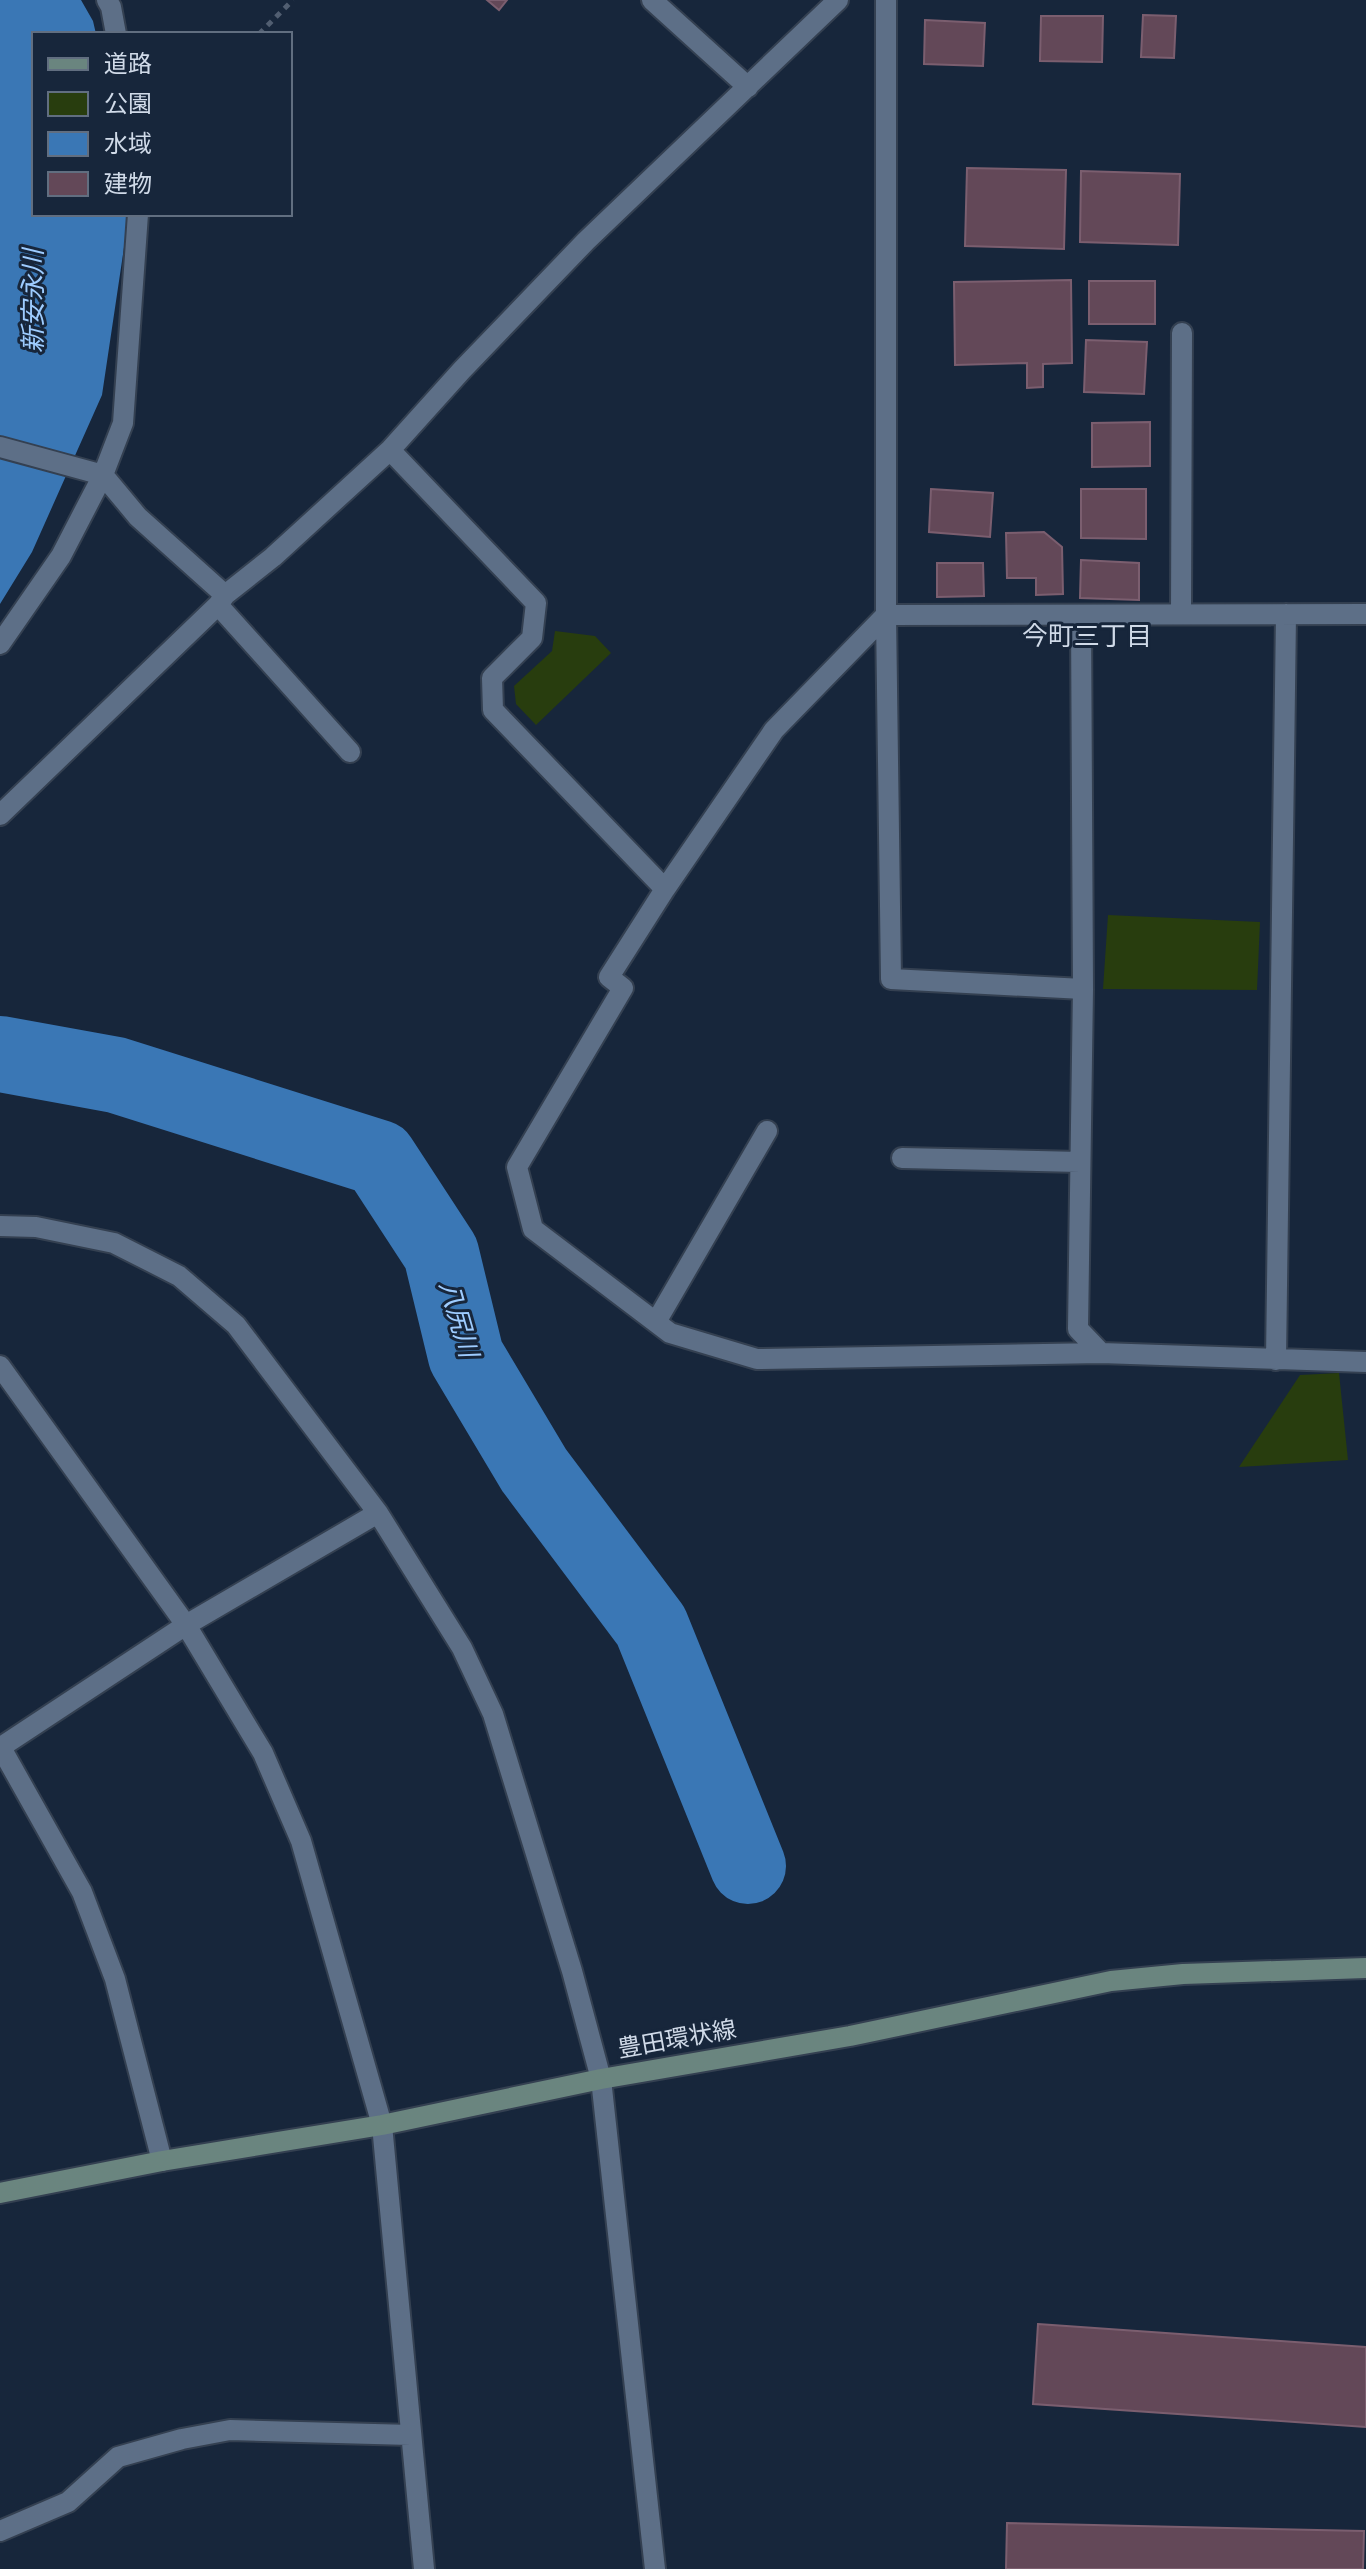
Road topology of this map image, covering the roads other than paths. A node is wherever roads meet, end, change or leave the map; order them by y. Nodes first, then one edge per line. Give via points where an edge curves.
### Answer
1 (107, 0) edge
2 (652, 0) edge
3 (838, 0) edge
4 (886, 0) edge
5 (116, 32) edge
6 (748, 87) junction
7 (138, 216) edge
8 (1182, 333) dead end
9 (0, 447) edge
10 (390, 450) junction
11 (103, 475) junction
12 (221, 600) junction
13 (1181, 614) junction
14 (1286, 614) junction
15 (1366, 614) edge
16 (886, 615) junction
17 (1081, 615) junction
18 (0, 644) edge
19 (350, 752) dead end
20 (0, 815) edge
21 (665, 889) junction
22 (1083, 989) junction
23 (767, 1131) dead end
24 (902, 1158) dead end
25 (1080, 1162) junction
26 (0, 1226) edge
27 (656, 1322) junction
28 (1101, 1353) junction
29 (1276, 1360) junction
30 (1366, 1362) edge
31 (0, 1366) edge
32 (378, 1513) junction
33 (186, 1625) junction
34 (0, 1746) edge
35 (1366, 1968) edge
36 (601, 2079) junction
37 (382, 2125) junction
38 (162, 2161) junction
39 (0, 2193) edge
40 (411, 2435) junction
41 (0, 2531) edge
42 (424, 2569) edge
43 (655, 2569) edge

1 - 5 street
2 - 6 street
3 - 6 street
4 - 16 street
6 - 10 street via 586,241
7 - 11 street via 123,423
8 - 13 street
9 - 11 street
10 - 12 street
10 - 21 street via 536,603 532,638 492,678 493,710
11 - 12 street
11 - 18 street via 61,556
12 - 19 street
12 - 20 street
13 - 14 street
13 - 17 street
14 - 15 street
14 - 29 street
16 - 17 street
16 - 21 street via 774,730
16 - 22 street via 891,979
17 - 22 street
21 - 27 street via 609,977 623,988 517,1167 533,1229
22 - 25 street
23 - 27 street
24 - 25 street
25 - 28 street via 1078,1329
26 - 32 street via 36,1227 114,1243 179,1276 236,1325
27 - 28 street via 670,1333 757,1359
28 - 29 street
29 - 30 street
31 - 33 street
32 - 33 street
32 - 36 street via 462,1648 493,1714
33 - 34 street
33 - 37 street via 263,1753 301,1841
34 - 38 street via 82,1892 115,1979
35 - 36 main road, 豊田環状線 via 1111,1981 850,2036
36 - 37 main road, 豊田環状線
36 - 43 street
37 - 38 main road, 豊田環状線
37 - 40 street
38 - 39 main road, 豊田環状線
40 - 41 street via 230,2430 182,2439 118,2457 68,2502
40 - 42 street

